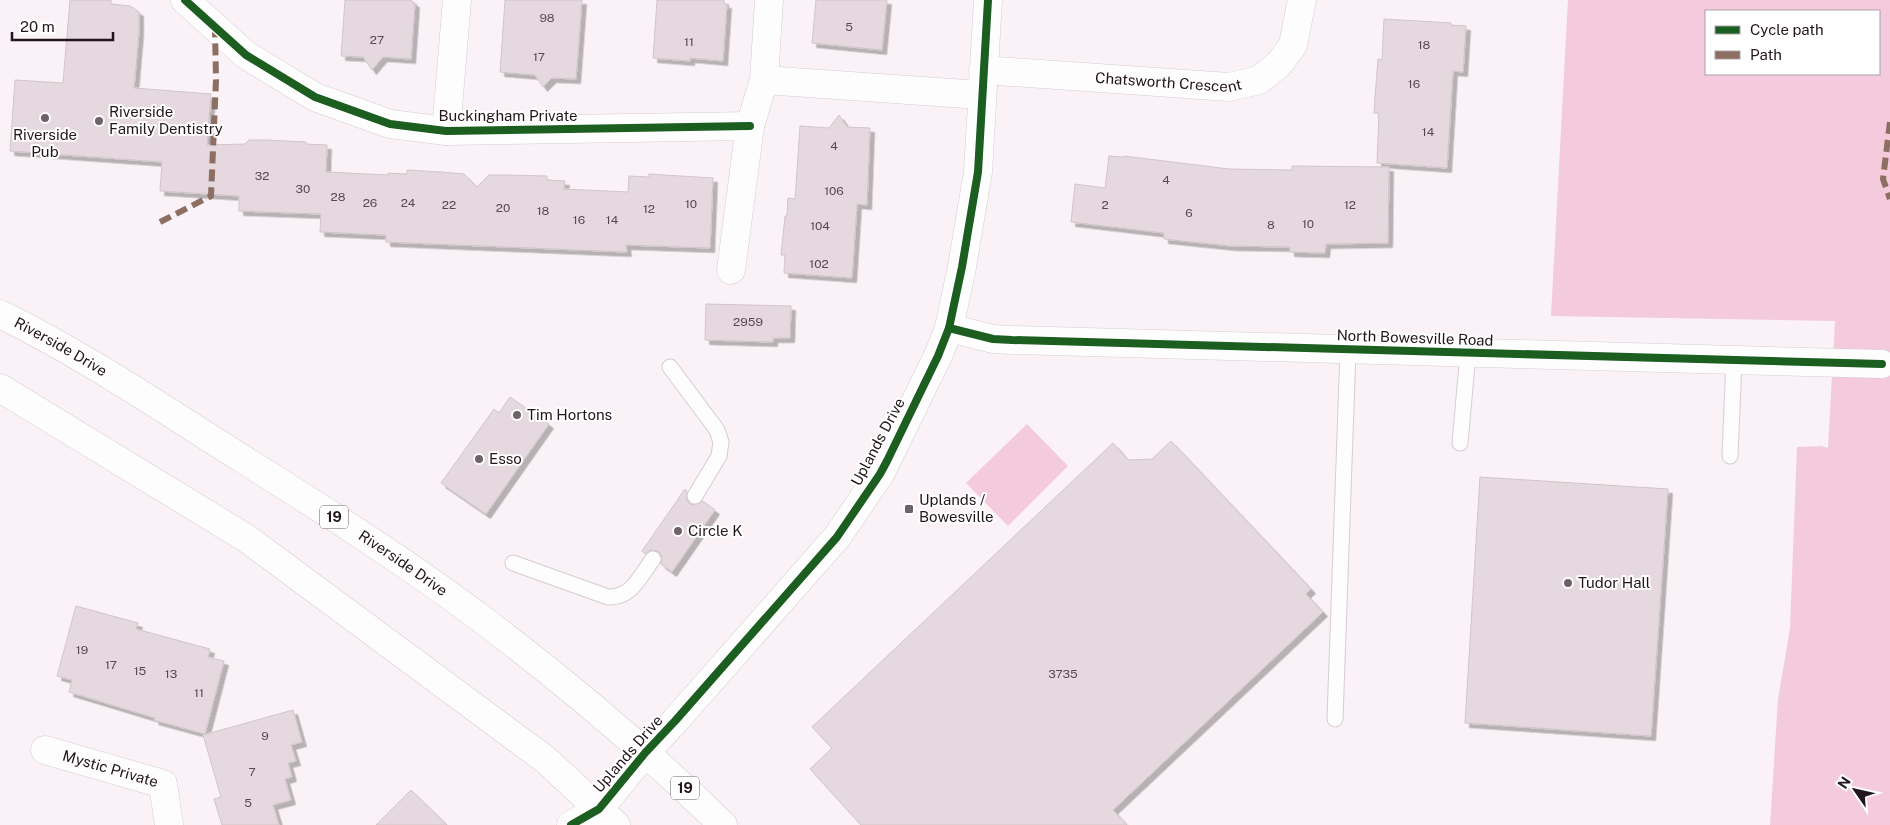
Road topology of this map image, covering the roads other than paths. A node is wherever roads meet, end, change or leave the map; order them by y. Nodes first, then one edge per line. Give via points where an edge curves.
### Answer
1 (185, 0) edge
2 (457, 0) edge
3 (770, 0) edge
4 (988, 0) edge
5 (1302, 0) edge
6 (764, 80) junction
7 (982, 83) junction
8 (750, 126) junction
9 (446, 132) junction
10 (731, 270) dead end
11 (0, 314) edge
12 (949, 328) junction
13 (1348, 350) junction
14 (1468, 353) junction
15 (1734, 360) junction
16 (1882, 364) dead end
17 (670, 367) dead end
18 (0, 388) edge
19 (1460, 443) dead end
20 (1730, 456) dead end
21 (695, 496) dead end
22 (653, 559) dead end
23 (513, 563) dead end
24 (1335, 719) dead end
25 (45, 750) dead end
26 (645, 753) junction
27 (603, 820) edge
28 (169, 825) edge
29 (571, 825) edge
30 (723, 825) edge

1 - 9 street, Buckingham Private via 246,56 315,97 390,124
2 - 9 street
3 - 6 street
4 - 7 street, Uplands Drive
5 - 7 street, Chatsworth Crescent via 1293,45 1279,64 1259,80 1229,87
6 - 7 street
6 - 8 street
7 - 12 street, Uplands Drive via 978,172
8 - 9 street, Buckingham Private
8 - 10 street
11 - 26 street, Riverside Drive / 19 via 82,357 337,518 477,616 593,707
12 - 13 street, North Bowesville Road via 993,339
12 - 26 street, Uplands Drive via 880,474 837,537
13 - 14 street, North Bowesville Road
13 - 24 lane
14 - 15 street, North Bowesville Road
14 - 19 lane
15 - 16 street, North Bowesville Road
15 - 20 lane
17 - 21 lane via 717,430 721,442 719,456
18 - 27 street via 246,538 546,760
22 - 23 lane via 626,594 618,597 608,597
25 - 28 street, Mystic Private via 163,784
26 - 27 street, Uplands Drive
26 - 30 street, Riverside Drive / 19
27 - 29 street

